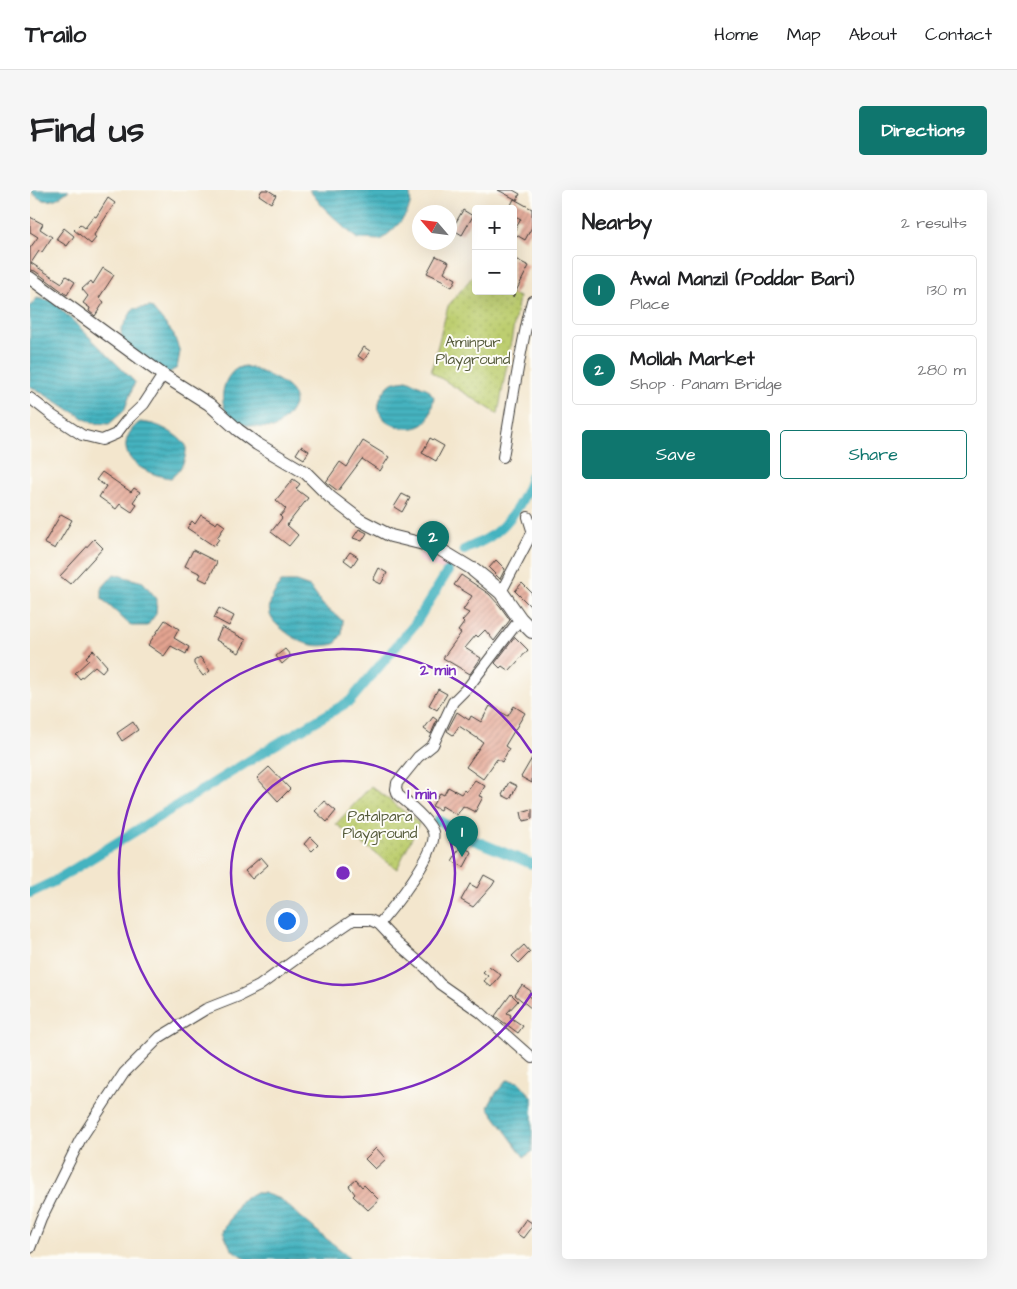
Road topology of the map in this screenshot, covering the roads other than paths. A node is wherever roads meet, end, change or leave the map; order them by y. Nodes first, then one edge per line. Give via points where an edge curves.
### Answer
1 (30, 278) edge
2 (532, 301) edge
3 (163, 375) junction
4 (30, 398) edge
5 (503, 457) dead end
6 (528, 517) dead end
7 (532, 532) edge
8 (474, 570) joint
9 (501, 592) junction
10 (520, 619) junction
11 (532, 631) edge
12 (379, 924) junction
13 (532, 1058) edge
14 (30, 1248) edge

1 - 3 street
2 - 5 street
3 - 4 street via 144,404 116,434 102,440 82,435
3 - 8 street via 209,404 257,444 306,473 360,520 391,536 436,547
6 - 7 street
7 - 9 street
8 - 9 main road
9 - 10 main road
10 - 11 main road
10 - 12 street via 453,702 433,745 418,757 397,783 398,795 430,826 434,840 426,860
12 - 13 street via 440,984 480,1012
12 - 14 street via 370,920 353,920 259,986 206,1009 160,1037 124,1073 80,1140

